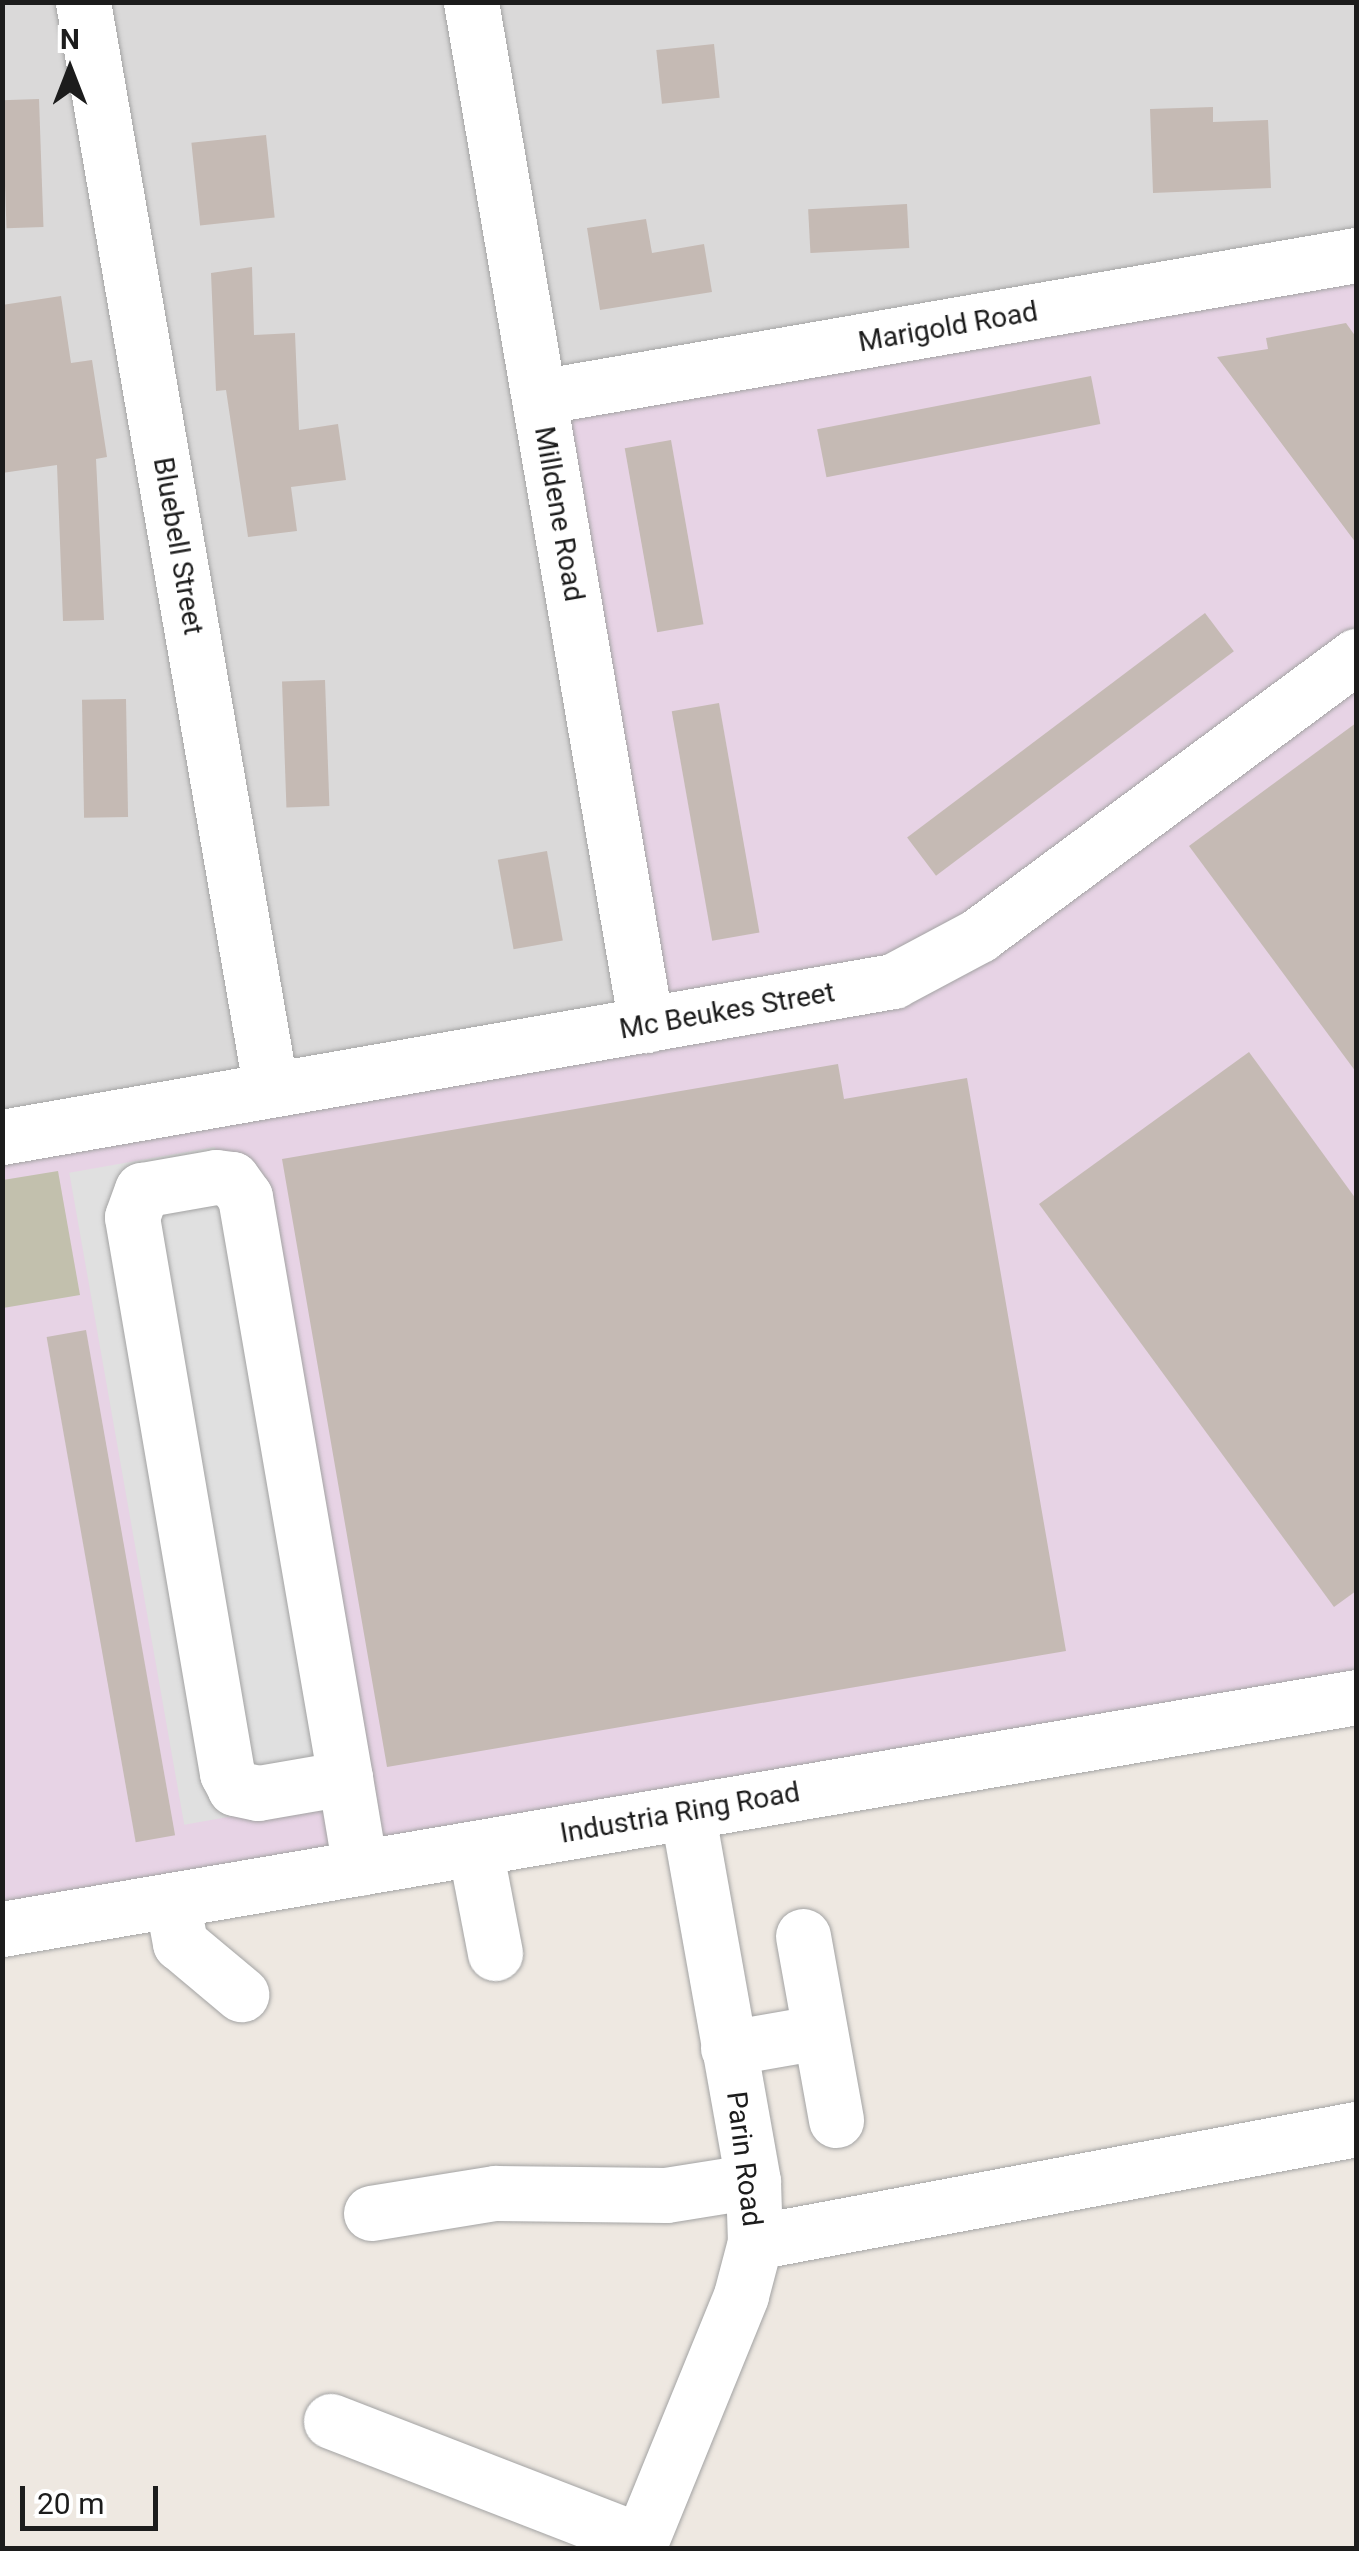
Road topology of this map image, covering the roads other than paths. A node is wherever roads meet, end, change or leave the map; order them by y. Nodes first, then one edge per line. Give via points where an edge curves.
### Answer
1 (83, 2) edge
2 (479, 2) edge
3 (471, 3) edge
4 (1356, 256) edge
5 (539, 396) junction
6 (1356, 656) edge
7 (646, 1025) junction
8 (272, 1090) junction
9 (2, 1137) edge
10 (1356, 1697) edge
11 (344, 1778) junction
12 (686, 1812) junction
13 (475, 1849) junction
14 (360, 1868) junction
15 (172, 1900) junction
16 (2, 1929) edge
17 (802, 1936) dead end
18 (496, 1953) dead end
19 (241, 1994) dead end
20 (820, 2032) junction
21 (728, 2048) junction
22 (836, 2120) dead end
23 (1356, 2129) edge
24 (753, 2181) junction
25 (371, 2213) dead end
26 (755, 2242) junction
27 (331, 2421) dead end
28 (639, 2545) edge

1 - 8 street, Bluebell Street
2 - 3 street
3 - 5 street, Milldene Road
4 - 5 street, Marigold Road
5 - 7 street, Milldene Road
6 - 7 street, Mc Beukes Street via 924,969
7 - 8 street, Mc Beukes Street
8 - 9 street, Mc Beukes Street
10 - 12 street, Industria Ring Road
11 - 11 street via 258,1793 230,1781 132,1217 142,1190 216,1177 243,1190
11 - 14 street
12 - 13 street, Industria Ring Road
12 - 21 street, Parin Road
13 - 14 street, Industria Ring Road
13 - 18 street
14 - 15 street, Industria Ring Road
15 - 16 street, Industria Ring Road
15 - 19 street via 180,1944
17 - 20 street
20 - 21 street
20 - 22 street
21 - 24 street, Parin Road
23 - 26 street
24 - 25 street via 666,2195 495,2193
24 - 26 street, Parin Road
26 - 28 street, Parin Road via 742,2296
27 - 28 street

